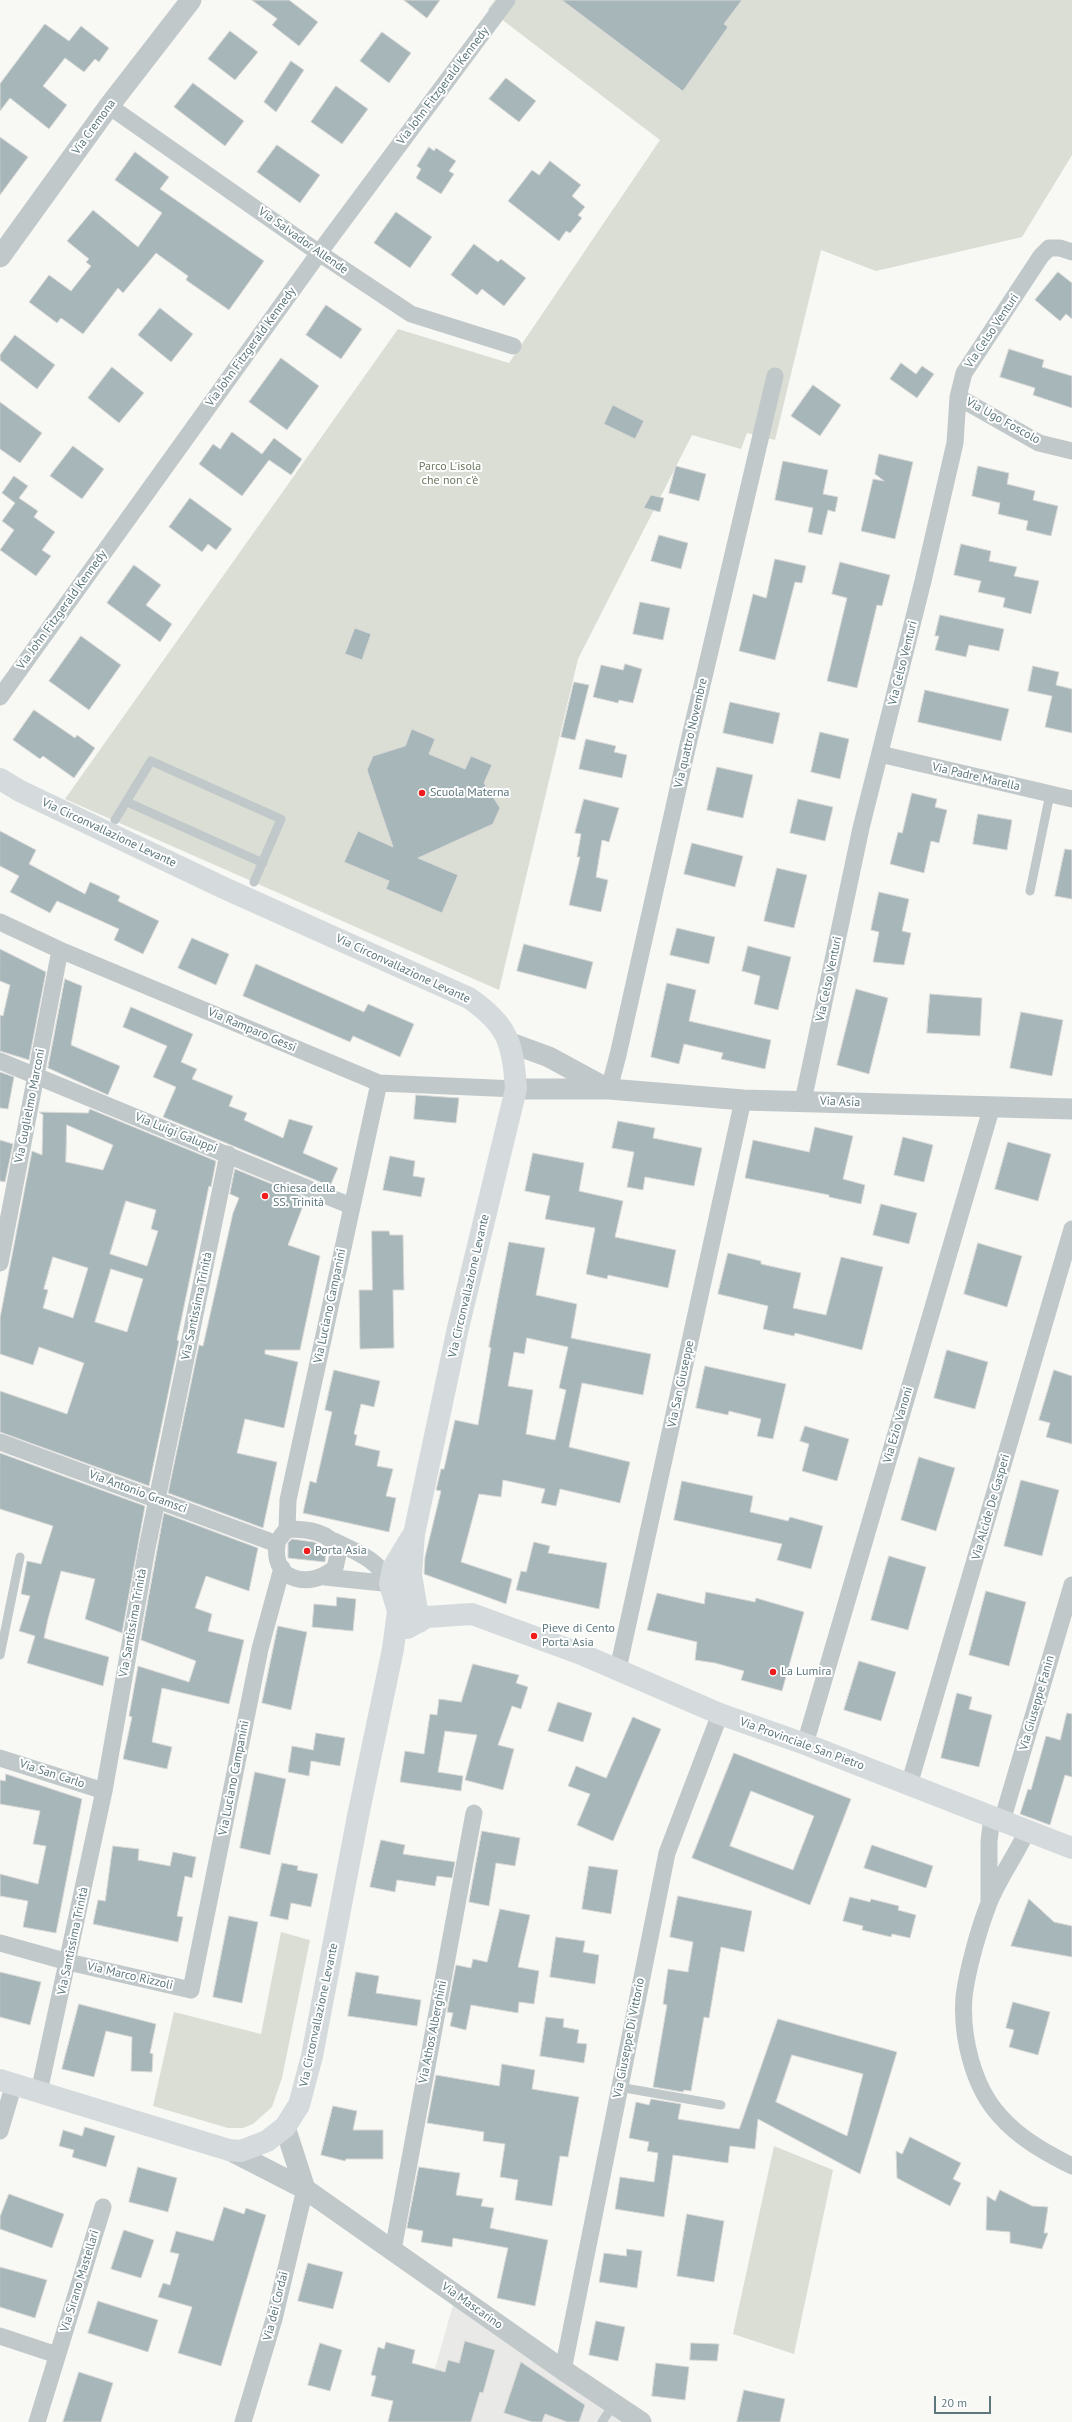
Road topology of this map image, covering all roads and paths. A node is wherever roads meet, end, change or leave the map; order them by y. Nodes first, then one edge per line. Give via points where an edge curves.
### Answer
1 (191, 0) edge
2 (507, 0) edge
3 (109, 106) junction
4 (1072, 252) edge
5 (319, 253) junction
6 (0, 257) edge
7 (513, 346) dead end
8 (775, 376) dead end
9 (958, 396) junction
10 (1072, 451) edge
11 (0, 697) edge
12 (880, 754) junction
13 (0, 779) edge
14 (1050, 794) junction
15 (1072, 800) edge
16 (126, 802) junction
17 (115, 820) dead end
18 (263, 863) junction
19 (254, 882) dead end
20 (1030, 891) dead end
21 (0, 922) edge
22 (60, 950) junction
23 (511, 1043) junction
24 (0, 1061) edge
25 (35, 1075) junction
26 (379, 1083) junction
27 (516, 1089) junction
28 (608, 1089) junction
29 (743, 1100) junction
30 (803, 1101) junction
31 (992, 1106) junction
32 (1072, 1109) edge
33 (228, 1154) junction
34 (351, 1206) junction
35 (1072, 1229) edge
36 (0, 1263) edge
37 (0, 1442) edge
38 (157, 1499) junction
39 (286, 1529) junction
40 (334, 1541) junction
41 (409, 1542) junction
42 (277, 1544) junction
43 (356, 1551) junction
44 (20, 1557) dead end
45 (282, 1568) junction
46 (325, 1577) junction
47 (1072, 1585) edge
48 (399, 1591) junction
49 (472, 1614) junction
50 (419, 1622) junction
51 (534, 1636) joint
52 (393, 1649) junction
53 (0, 1655) edge
54 (618, 1669) junction
55 (720, 1714) junction
56 (805, 1744) junction
57 (0, 1758) edge
58 (909, 1785) junction
59 (104, 1791) junction
60 (474, 1813) dead end
61 (997, 1819) junction
62 (1028, 1831) junction
63 (1072, 1848) edge
64 (989, 1903) junction
65 (0, 1943) edge
66 (68, 1962) junction
67 (191, 1990) joint
68 (7, 2082) edge
69 (619, 2087) junction
70 (40, 2092) junction
71 (721, 2105) dead end
72 (285, 2127) junction
73 (0, 2131) edge
74 (229, 2150) junction
75 (1072, 2166) edge
76 (305, 2189) junction
77 (103, 2207) dead end
78 (392, 2250) junction
79 (0, 2336) edge
80 (58, 2354) junction
81 (563, 2370) junction
82 (614, 2404) junction
83 (37, 2422) edge
84 (243, 2422) edge
85 (602, 2422) edge
86 (641, 2422) edge

1 - 3 street, Via Cremona
2 - 5 street, Via John Fitzgerald Kennedy
3 - 5 street, Via Salvador Allende
3 - 6 street, Via Cremona
4 - 9 street, Via Celso Venturi via 1049,248 1041,256 964,373
5 - 7 street, Via Salvador Allende via 411,314
5 - 11 street, Via John Fitzgerald Kennedy
8 - 28 street, Via quattro Novembre
9 - 10 street, Via Ugo Foscolo via 1039,443
9 - 12 street, Via Celso Venturi via 955,443
12 - 14 street, Via Padre Marella
12 - 30 street, Via Celso Venturi via 860,828
13 - 23 main road, Via Circonvallazione Levante via 20,791 224,888 469,998 496,1018
14 - 15 street, Via Padre Marella
14 - 20 lane
16 - 17 lane
16 - 18 lane
16 - 18 lane via 151,761 281,819
18 - 19 lane
21 - 22 street, Via Ramparo Gessi
22 - 25 street, Via Guglielmo Marconi
22 - 26 street, Via Ramparo Gessi
23 - 27 main road, Via Circonvallazione Levante
23 - 28 street, Via Asia via 549,1057
24 - 25 street, Via Luigi Galuppi
25 - 33 street, Via Luigi Galuppi
25 - 36 street, Via Guglielmo Marconi
26 - 27 street, Via Ramparo Gessi
26 - 34 street, Via Luciano Campanini
27 - 28 street, Via Asia
27 - 41 main road, Via Circonvallazione Levante
28 - 29 street, Via Asia
29 - 30 street, Via Asia
29 - 54 street, Via San Giuseppe
30 - 31 street, Via Asia
31 - 32 street, Via Asia
31 - 56 street, Via Ezio Vanoni
33 - 34 street, Via Luigi Galuppi
33 - 38 street, Via Santissima Trinità
34 - 39 street, Via Luciano Campanini via 288,1500
35 - 58 street, Via Alcide De Gasperi
37 - 38 street, Via Antonio Gramsci
38 - 42 street, Via Antonio Gramsci
38 - 59 street, Via Santissima Trinità
39 - 40 street via 301,1529 322,1534
39 - 42 street
40 - 43 street
40 - 46 street via 339,1550 338,1559 335,1568
41 - 43 street via 393,1556 383,1557
41 - 48 main road, Via Circonvallazione Levante
42 - 45 street via 278,1559
43 - 48 street via 376,1563
44 - 53 lane
45 - 46 street via 304,1581
45 - 67 street, Via Luciano Campanini via 260,1649
46 - 48 street
47 - 61 street, Via Giuseppe Fanin
48 - 49 main road
48 - 50 main road, Via Circonvallazione Levante via 417,1603
48 - 52 main road, Via Circonvallazione Levante
49 - 50 main road, Via Circonvallazione Levante via 433,1616
49 - 51 main road, Via Circonvallazione Levante
50 - 52 main road, Via Circonvallazione Levante via 408,1627
51 - 54 main road, Via Provinciale San Pietro
52 - 72 main road, Via Circonvallazione Levante via 312,2056 299,2105
54 - 55 main road, Via Provinciale San Pietro
55 - 56 main road, Via Provinciale San Pietro
55 - 69 street, Via Giuseppe Di Vittorio via 667,1853
56 - 58 main road, Via Provinciale San Pietro
57 - 59 street, Via San Carlo
58 - 61 main road, Via Provinciale San Pietro
59 - 66 street, Via Santissima Trinità
60 - 78 street, Via Athos Alberghini
61 - 62 main road, Via Provinciale San Pietro
61 - 64 street, Via Giuseppe Fanin via 989,1841
62 - 63 main road, Via Provinciale San Pietro
62 - 64 street
64 - 75 street via 964,1997 968,2048 981,2089 999,2116 1021,2136
65 - 66 street, Via Marco Rizzoli
66 - 67 street, Via Marco Rizzoli
66 - 70 street, Via Santissima Trinità
68 - 70 main road, Via Circonvallazione Levante
68 - 73 street
69 - 71 lane
69 - 81 street, Via Giuseppe Di Vittorio
70 - 74 main road, Via Circonvallazione Levante
72 - 74 main road, Via Circonvallazione Levante via 252,2149
72 - 76 street
74 - 76 street, Via Mascarino
76 - 78 street, Via Mascarino
76 - 84 street, Via dei Cordai via 274,2319
77 - 80 street, Via Sirano Mastellari
78 - 81 street, Via Mascarino
79 - 80 street
80 - 83 street, Via Sirano Mastellari
81 - 82 street, Via Mascarino
82 - 85 lane
82 - 86 street, Via Mascarino

